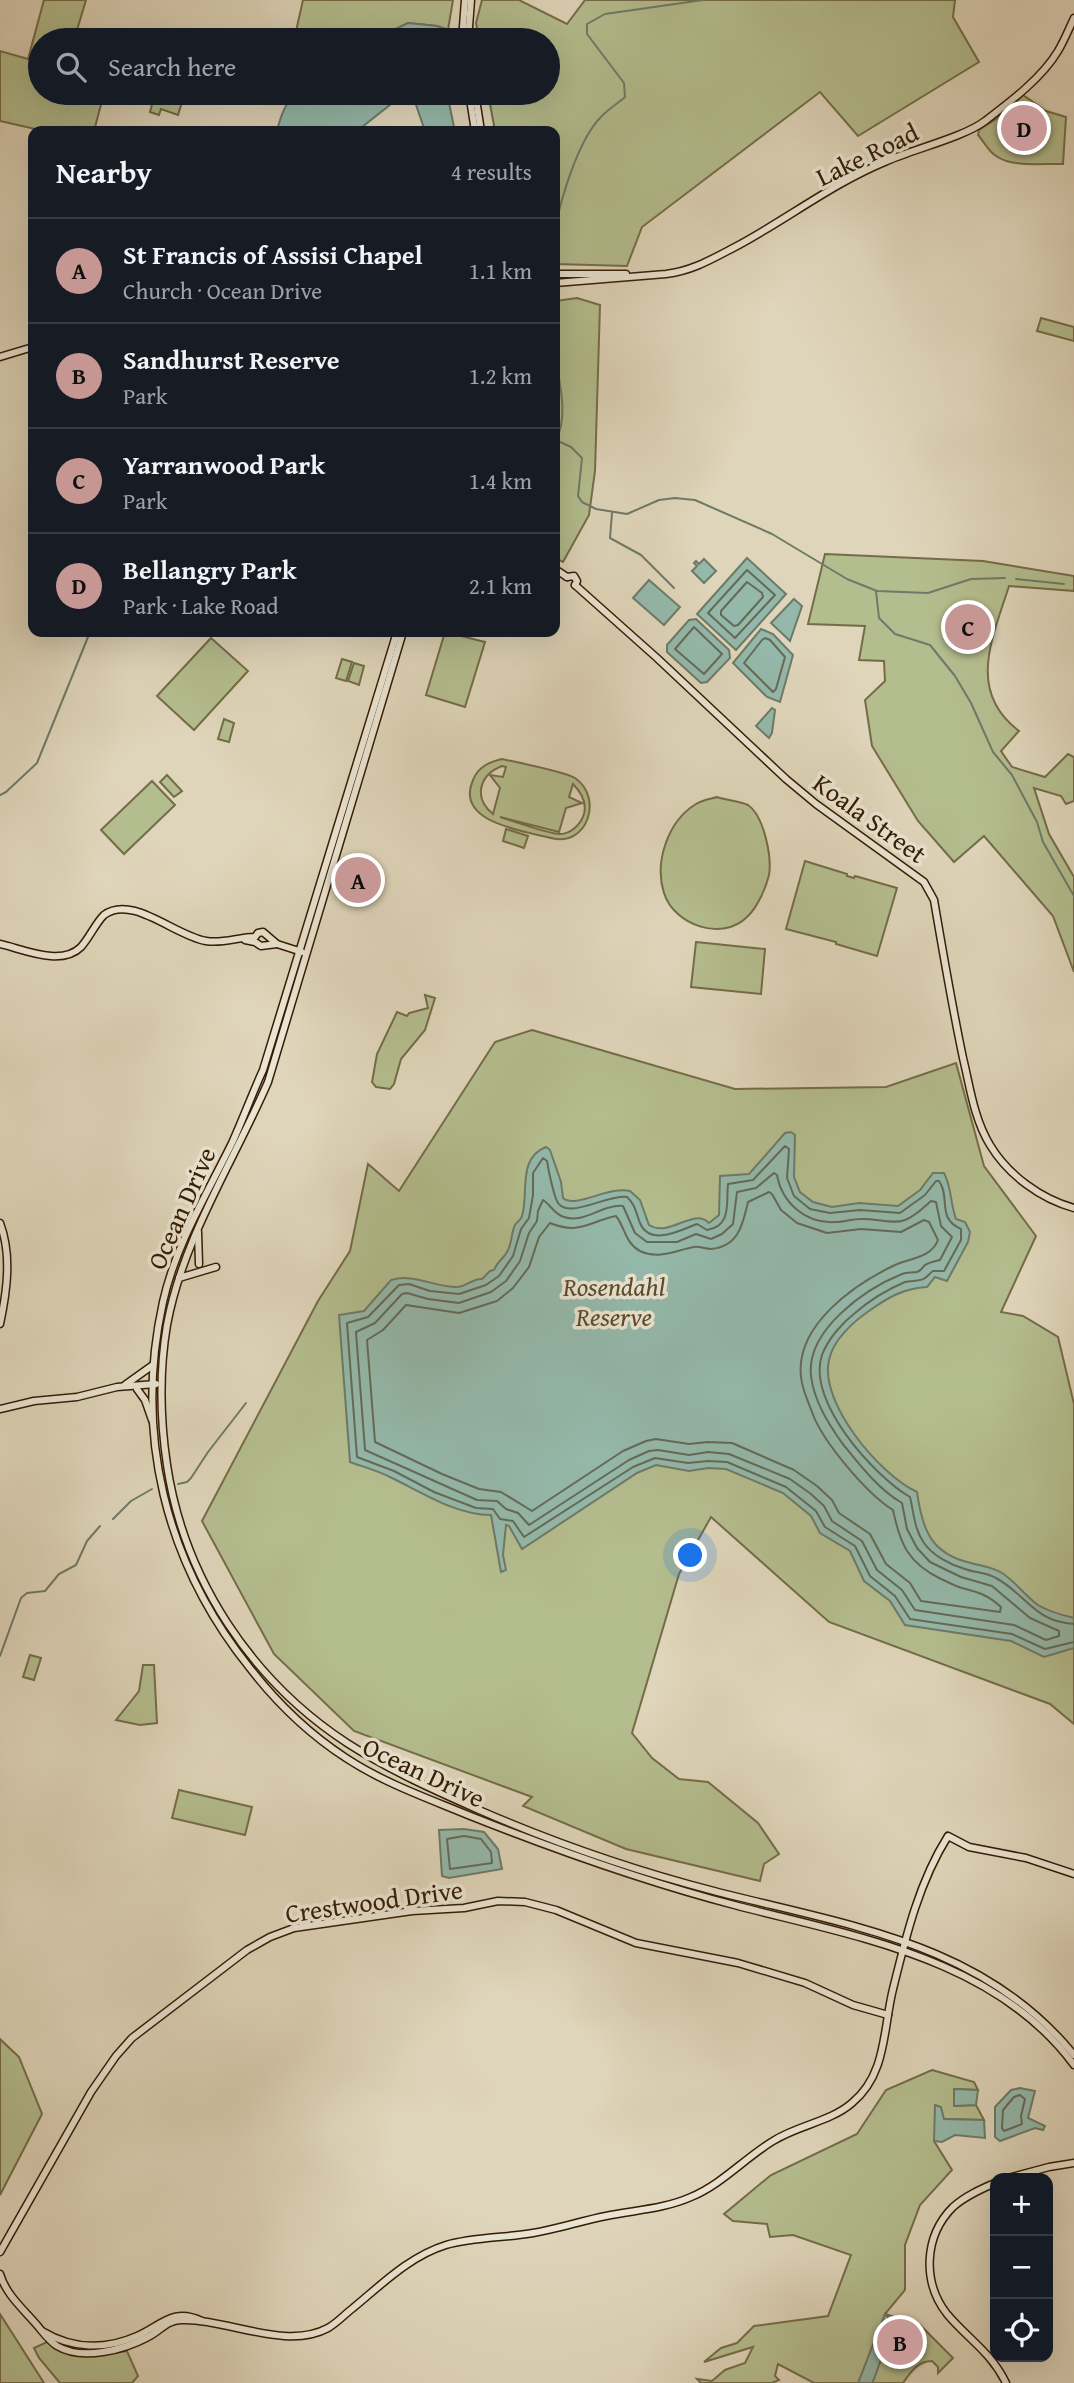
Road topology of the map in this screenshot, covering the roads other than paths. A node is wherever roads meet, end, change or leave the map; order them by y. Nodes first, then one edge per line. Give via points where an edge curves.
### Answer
1 (465, 0) edge
2 (471, 0) edge
3 (1074, 18) edge
4 (463, 28) edge
5 (469, 28) edge
6 (471, 105) edge
7 (477, 105) edge
8 (474, 126) edge
9 (480, 126) edge
10 (560, 274) edge
11 (604, 276) junction
12 (560, 282) edge
13 (28, 349) edge
14 (0, 357) edge
15 (560, 573) edge
16 (395, 637) edge
17 (402, 637) edge
18 (255, 939) junction
19 (267, 941) junction
20 (0, 943) edge
21 (300, 951) junction
22 (307, 953) junction
23 (1074, 1208) edge
24 (0, 1223) edge
25 (198, 1227) junction
26 (176, 1259) junction
27 (184, 1261) junction
28 (199, 1264) dead end
29 (216, 1267) dead end
30 (179, 1278) junction
31 (0, 1324) edge
32 (155, 1364) junction
33 (124, 1386) junction
34 (153, 1386) junction
35 (161, 1386) junction
36 (113, 1388) junction
37 (136, 1389) junction
38 (0, 1409) edge
39 (154, 1425) junction
40 (346, 1743) junction
41 (338, 1752) junction
42 (1074, 1874) edge
43 (907, 1941) junction
44 (904, 1952) junction
45 (888, 2015) junction
46 (1074, 2054) edge
47 (1074, 2065) edge
48 (1074, 2163) edge
49 (1024, 2173) edge
50 (990, 2186) edge
51 (0, 2252) edge
52 (0, 2274) edge
53 (1006, 2383) edge

1 - 4 main road
2 - 5 main road
3 - 11 main road, Lake Road via 1045,68 970,131 883,162 698,267 684,272
6 - 8 main road
7 - 9 main road
10 - 11 main road, Lake Road
11 - 12 main road, Lake Road
13 - 14 main road
15 - 23 main road, Koala Street via 566,578 574,576 575,584 786,779 925,882 934,900 974,1105 990,1146 1027,1186
16 - 21 main road, Ocean Drive
17 - 22 main road, Ocean Drive
18 - 19 main road via 259,946
18 - 19 main road via 261,932 266,933
18 - 20 main road via 196,939 124,908 109,911 80,947 64,956
19 - 21 main road
21 - 22 main road
21 - 26 main road, Ocean Drive via 253,1096
22 - 25 main road, Ocean Drive via 268,1082
24 - 31 main road via 8,1273
25 - 27 main road, Ocean Drive
25 - 28 main road
26 - 27 main road
26 - 32 main road, Ocean Drive via 163,1302
27 - 30 main road, Ocean Drive
29 - 30 main road
30 - 35 main road, Ocean Drive via 167,1327
32 - 33 main road
32 - 34 main road, Ocean Drive
33 - 34 main road
33 - 36 main road
34 - 35 main road
34 - 37 main road
34 - 39 main road, Ocean Drive
35 - 40 main road, Ocean Drive via 164,1444 176,1513 214,1602 233,1633 270,1676
36 - 37 main road
36 - 38 main road
37 - 39 main road
39 - 41 main road, Ocean Drive via 165,1505 199,1593 261,1682 288,1712
40 - 41 main road
40 - 43 main road, Ocean Drive via 402,1775 543,1837 660,1876
41 - 44 main road, Ocean Drive via 385,1780 566,1852 647,1880
42 - 43 main road via 1026,1858 969,1847 948,1836 926,1877
43 - 44 main road
43 - 46 main road, Ocean Drive via 1004,1989 1034,2012
44 - 45 main road
44 - 47 main road, Ocean Drive via 952,1969 989,1989 1049,2036
45 - 51 main road, Crestwood Drive via 738,1963 636,1943 526,1902 498,1901 294,1928 247,1950 124,2047 98,2080
45 - 52 main road via 882,2058 872,2082 851,2104 774,2140 695,2196 534,2233 440,2247 388,2279 328,2328 315,2332 278,2335 178,2320 137,2342 91,2353 63,2349 43,2335 6,2290
48 - 49 main road
50 - 53 main road via 955,2205 943,2219 930,2251 929,2270 939,2303 983,2347

